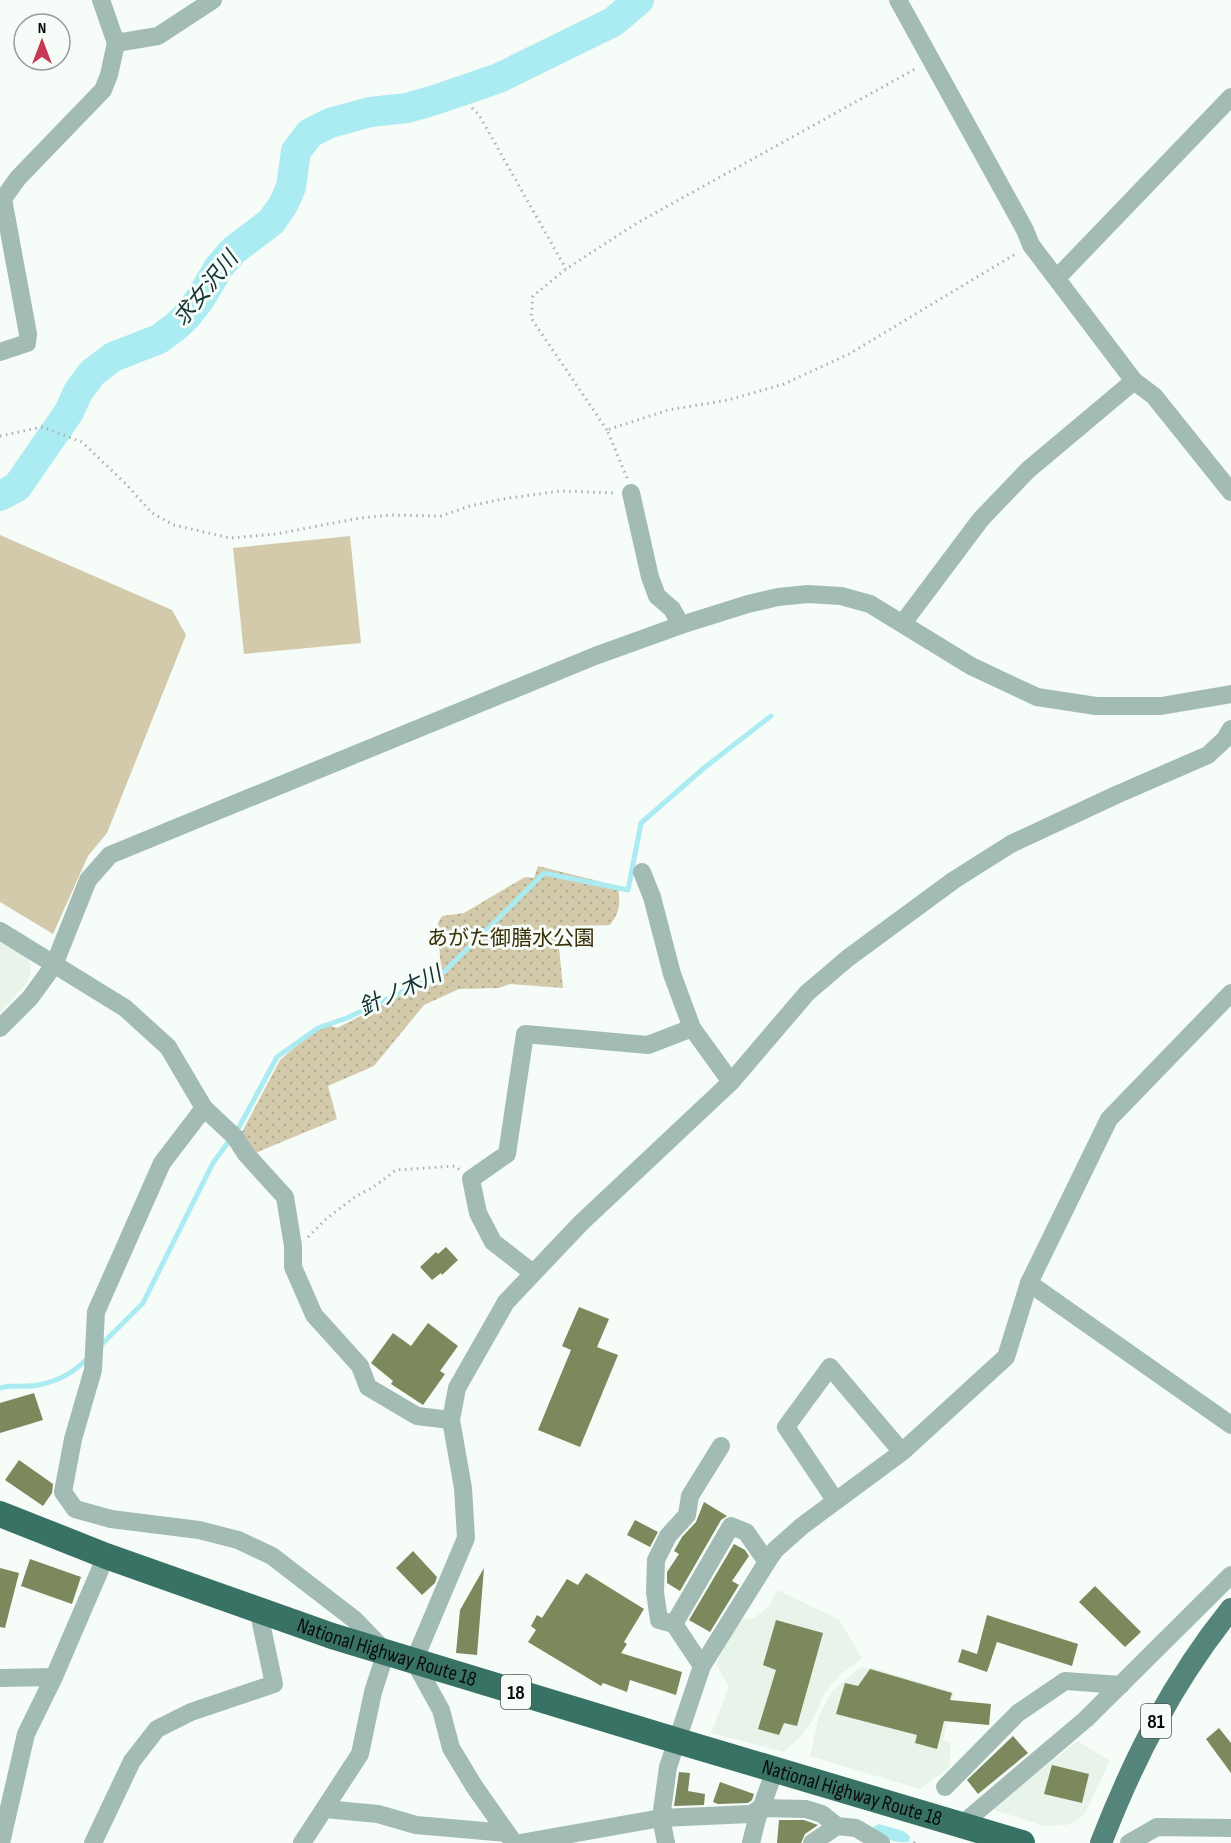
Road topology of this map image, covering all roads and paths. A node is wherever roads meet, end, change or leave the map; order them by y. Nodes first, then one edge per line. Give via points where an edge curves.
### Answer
1 (101, 0) edge
2 (213, 0) edge
3 (898, 0) edge
4 (116, 43) junction
5 (931, 60) junction
6 (1231, 97) edge
7 (472, 108) dead end
8 (1031, 245) junction
9 (566, 269) junction
10 (1057, 278) junction
11 (0, 352) edge
12 (1134, 381) junction
13 (607, 430) junction
14 (0, 436) edge
15 (1231, 492) edge
16 (631, 493) junction
17 (903, 623) junction
18 (681, 625) junction
19 (1231, 694) edge
20 (1231, 729) edge
21 (642, 872) dead end
22 (0, 931) edge
23 (54, 964) junction
24 (1231, 993) edge
25 (0, 1028) edge
26 (692, 1028) junction
27 (731, 1082) junction
28 (204, 1108) junction
29 (471, 1179) junction
30 (293, 1250) junction
31 (533, 1273) junction
32 (1029, 1283) junction
33 (451, 1420) junction
34 (1231, 1425) edge
35 (721, 1446) dead end
36 (902, 1452) junction
37 (835, 1500) junction
38 (0, 1514) edge
39 (106, 1556) junction
40 (767, 1562) junction
41 (1231, 1575) edge
42 (1231, 1609) edge
43 (258, 1610) junction
44 (1183, 1623) junction
45 (674, 1624) junction
46 (1207, 1641) junction
47 (386, 1652) junction
48 (414, 1660) junction
49 (702, 1666) junction
50 (54, 1677) junction
51 (0, 1678) edge
52 (1121, 1685) junction
53 (678, 1741) junction
54 (775, 1770) junction
55 (945, 1787) dead end
56 (761, 1808) junction
57 (325, 1809) junction
58 (661, 1818) junction
59 (961, 1825) junction
60 (837, 1826) junction
61 (1231, 1828) edge
62 (917, 1839) dead end
63 (514, 1840) edge
64 (1, 1843) edge
65 (93, 1843) edge
66 (302, 1843) edge
67 (666, 1843) edge
68 (751, 1843) edge
69 (812, 1843) edge
70 (881, 1843) edge
71 (914, 1843) edge
72 (1022, 1843) edge
73 (1101, 1843) edge
74 (1130, 1843) edge

1 - 4 street
2 - 4 street via 158,36
3 - 5 street
4 - 11 street via 103,90 18,178 3,199 28,334 27,343
5 - 8 street
5 - 9 path via 637,224
6 - 10 street
7 - 9 path
8 - 10 street
8 - 13 path via 849,354 784,384 728,400 668,410
9 - 13 path via 533,296 531,318
10 - 12 street
12 - 15 street via 1154,396
12 - 17 street via 1028,470 981,519
13 - 16 path
14 - 16 path via 42,427 82,442 152,513 174,525 230,538 276,534 360,518 441,516 503,499 560,491
16 - 18 street via 657,596 672,609
17 - 18 street via 870,604 841,596 808,594 748,604
17 - 19 street via 971,666 1037,698 1096,706 1161,706
18 - 23 street via 510,689 110,855 88,880
20 - 27 street via 1208,755 1011,844 954,880 807,993
21 - 26 street
22 - 23 street
23 - 25 street via 30,998
23 - 28 street via 125,1008 168,1047
24 - 32 street via 1109,1119
26 - 27 street
26 - 29 street via 648,1045 525,1034 507,1154
27 - 31 street via 581,1222
28 - 30 street via 235,1137 246,1155 285,1197
28 - 47 street via 162,1163 96,1312 93,1370 63,1492 75,1509 111,1519 199,1530 238,1540 272,1556 356,1620
29 - 30 path via 455,1166 396,1170 326,1219
29 - 31 street via 478,1214 493,1242
30 - 33 street via 293,1267 314,1315 360,1366 368,1387 417,1416
31 - 33 street via 506,1302 458,1388
32 - 34 street
32 - 36 street via 1005,1358
33 - 48 street via 463,1488 466,1538
35 - 45 street via 690,1496 687,1515 668,1536 656,1560 659,1620
36 - 37 street
36 - 37 street via 830,1366 786,1427
37 - 40 street via 775,1550
38 - 39 highway, National Highway Route 18 / 18
39 - 43 highway, National Highway Route 18 / 18
39 - 50 street
40 - 45 street via 746,1532 731,1526
40 - 49 street
41 - 44 street
42 - 46 main road, 81
43 - 47 highway, National Highway Route 18 / 18
43 - 65 street via 274,1684 190,1712 157,1729 132,1761
44 - 46 street
44 - 52 street
45 - 49 street
46 - 73 main road, 81 via 1147,1737
47 - 48 highway, National Highway Route 18 / 18
47 - 57 street via 360,1754
48 - 53 highway, National Highway Route 18 / 18
48 - 63 street via 441,1710 451,1748
49 - 53 street
50 - 51 street
50 - 64 street via 26,1734
52 - 55 street via 1065,1681 1018,1713
52 - 59 street
53 - 54 highway, National Highway Route 18 / 18
53 - 58 street via 668,1767
54 - 56 street
54 - 59 highway, National Highway Route 18 / 18
56 - 58 street via 751,1814
56 - 60 street via 806,1809 822,1814
56 - 68 street
57 - 63 street via 378,1814 416,1825
57 - 66 street
58 - 63 street
58 - 67 street
59 - 72 highway, National Highway Route 18 / 18
60 - 69 street
60 - 70 street via 856,1828
61 - 74 street via 1157,1827
62 - 71 path

